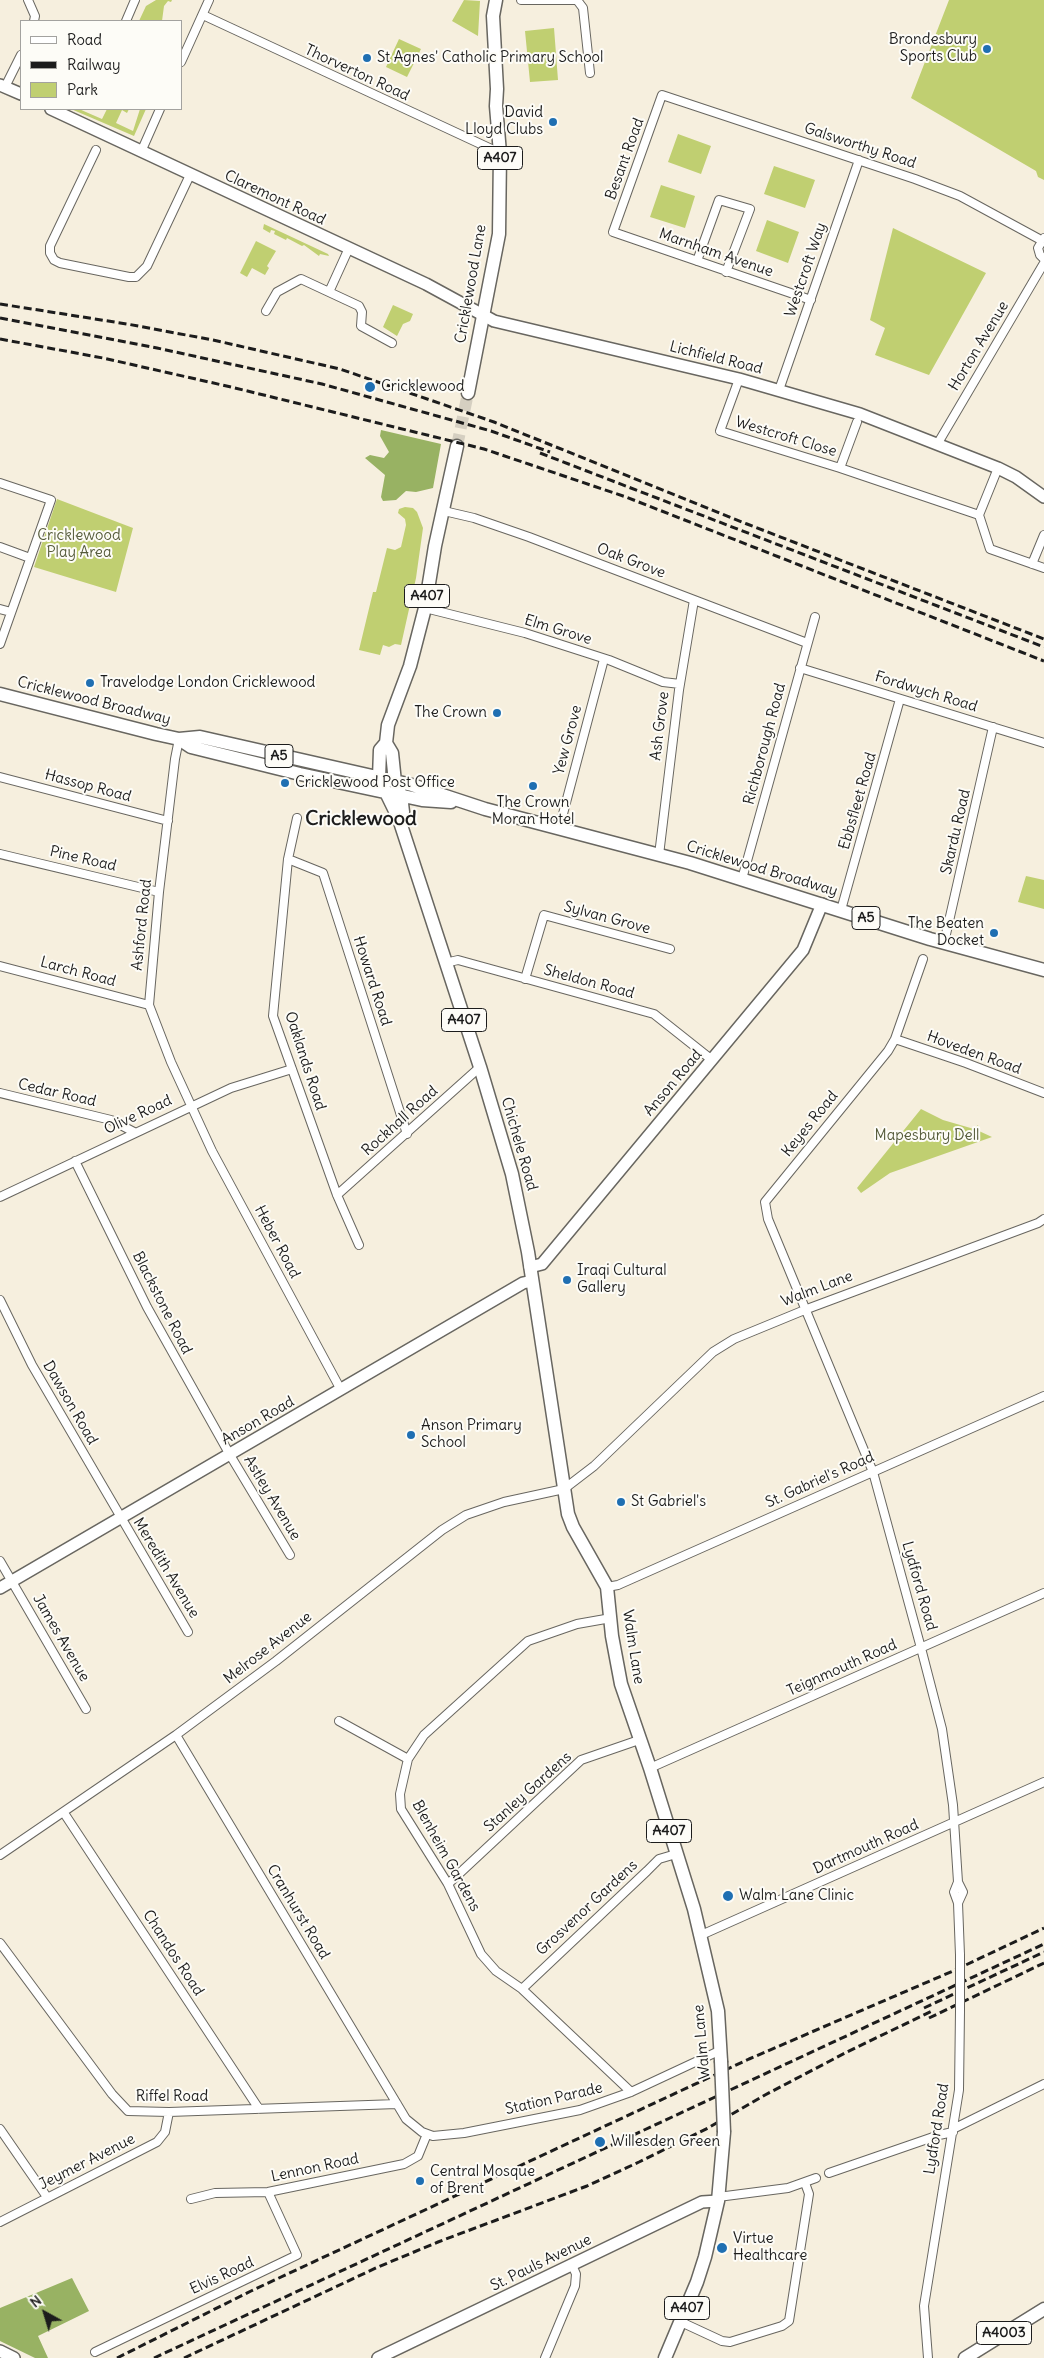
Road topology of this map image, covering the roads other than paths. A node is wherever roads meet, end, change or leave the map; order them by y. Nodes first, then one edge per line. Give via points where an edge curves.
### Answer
1 (28, 0) edge
2 (135, 0) edge
3 (209, 0) edge
4 (522, 0) edge
5 (493, 1) edge
6 (203, 15) junction
7 (34, 20) edge
8 (126, 20) edge
9 (20, 57) edge
10 (182, 60) edge
11 (590, 73) dead end
12 (3, 86) edge
13 (20, 94) edge
14 (662, 96) joint
15 (53, 110) edge
16 (160, 110) edge
17 (96, 150) dead end
18 (141, 152) junction
19 (500, 153) junction
20 (859, 160) junction
21 (190, 175) junction
22 (613, 232) joint
23 (1042, 239) edge
24 (349, 248) junction
25 (1044, 259) edge
26 (697, 261) junction
27 (1044, 263) edge
28 (726, 272) junction
29 (328, 292) junction
30 (810, 300) junction
31 (266, 311) dead end
32 (484, 316) junction
33 (392, 343) dead end
34 (739, 379) junction
35 (779, 390) junction
36 (468, 393) tunnel mouth
37 (857, 422) dead end
38 (938, 443) junction
39 (457, 446) tunnel mouth
40 (840, 468) junction
41 (998, 468) junction
42 (0, 483) edge
43 (1044, 496) edge
44 (444, 511) junction
45 (979, 515) junction
46 (1044, 535) edge
47 (0, 547) edge
48 (30, 558) junction
49 (1032, 564) junction
50 (1044, 568) edge
51 (694, 600) junction
52 (0, 608) edge
53 (425, 608) junction
54 (11, 612) junction
55 (815, 617) dead end
56 (808, 643) junction
57 (0, 644) edge
58 (604, 659) junction
59 (800, 668) junction
60 (680, 684) junction
61 (0, 694) edge
62 (900, 699) junction
63 (993, 727) junction
64 (180, 739) junction
65 (386, 743) junction
66 (1044, 743) edge
67 (0, 777) edge
68 (379, 778) junction
69 (395, 782) junction
70 (386, 792) junction
71 (401, 795) junction
72 (469, 804) junction
73 (297, 818) dead end
74 (399, 819) junction
75 (168, 821) junction
76 (559, 829) junction
77 (0, 854) edge
78 (659, 856) junction
79 (288, 858) junction
80 (742, 878) junction
81 (159, 892) junction
82 (822, 904) junction
83 (841, 910) junction
84 (944, 943) junction
85 (670, 949) dead end
86 (923, 959) dead end
87 (445, 963) junction
88 (0, 966) edge
89 (1044, 970) edge
90 (525, 979) junction
91 (148, 1005) junction
92 (895, 1039) junction
93 (712, 1060) junction
94 (480, 1067) junction
95 (292, 1069) junction
96 (0, 1093) edge
97 (1044, 1093) edge
98 (192, 1106) junction
99 (134, 1132) junction
100 (407, 1134) junction
101 (76, 1160) junction
102 (337, 1195) junction
103 (0, 1197) edge
104 (1044, 1219) edge
105 (359, 1245) dead end
106 (530, 1267) junction
107 (532, 1281) junction
108 (0, 1300) edge
109 (807, 1309) junction
110 (341, 1390) junction
111 (1044, 1396) edge
112 (230, 1455) junction
113 (872, 1472) junction
114 (564, 1489) junction
115 (120, 1518) junction
116 (290, 1555) dead end
117 (0, 1561) edge
118 (12, 1582) junction
119 (607, 1587) junction
120 (0, 1588) edge
121 (1044, 1593) edge
122 (611, 1618) junction
123 (188, 1632) dead end
124 (922, 1648) junction
125 (86, 1709) dead end
126 (339, 1720) dead end
127 (176, 1735) junction
128 (639, 1740) junction
129 (408, 1759) junction
130 (650, 1768) junction
131 (1044, 1782) edge
132 (64, 1813) junction
133 (953, 1823) junction
134 (676, 1854) junction
135 (0, 1856) edge
136 (448, 1884) junction
137 (699, 1936) junction
138 (0, 1942) edge
139 (522, 1989) junction
140 (721, 2056) junction
141 (1044, 2084) edge
142 (632, 2092) junction
143 (397, 2104) junction
144 (260, 2109) junction
145 (169, 2112) junction
146 (0, 2130) edge
147 (953, 2130) junction
148 (427, 2134) junction
149 (829, 2174) dead end
150 (816, 2178) dead end
151 (805, 2183) junction
152 (268, 2192) junction
153 (48, 2197) junction
154 (191, 2199) dead end
155 (718, 2199) junction
156 (0, 2222) edge
157 (572, 2265) junction
158 (1044, 2309) edge
159 (681, 2322) junction
160 (0, 2351) edge
161 (95, 2352) dead end
162 (14, 2358) edge
163 (378, 2358) edge
164 (545, 2358) edge
165 (666, 2358) edge
166 (928, 2358) edge
167 (965, 2358) edge

1 - 7 street
2 - 8 street
3 - 6 street
4 - 11 street via 576,0 583,8
5 - 19 main road, Cricklewood Lane / A407
6 - 10 street
6 - 19 street, Thorverton Road
9 - 12 street
12 - 13 street
14 - 20 street, Galsworthy Road
14 - 22 street, Besant Road
15 - 18 street, Claremont Road
16 - 18 street
17 - 21 street via 50,246 54,260 60,263 136,277 147,266
18 - 21 street, Claremont Road
19 - 32 main road, Cricklewood Lane / A407 via 499,234
20 - 23 street, Galsworthy Road via 960,196
20 - 30 street, Westcroft Way
21 - 24 street, Claremont Road
22 - 26 street, Marnham Avenue
23 - 25 street, Galsworthy Road via 1038,252
24 - 29 street
24 - 32 street, Claremont Road
26 - 28 street, Marnham Avenue
26 - 28 street via 719,200 750,209
27 - 38 street, Horton Avenue
28 - 30 street, Marnham Avenue
29 - 31 street via 301,279 296,280 274,296
29 - 33 street via 359,306 361,326
30 - 35 street, Westcroft Way
32 - 34 street, Lichfield Road via 503,324
32 - 36 main road, Cricklewood Lane / A407
34 - 35 street, Lichfield Road
34 - 40 street, Westcroft Close via 720,431
35 - 38 street, Lichfield Road via 860,414
37 - 40 street, Westcroft Close
38 - 41 street, Lichfield Road
39 - 44 main road, A407
40 - 45 street, Westcroft Close
41 - 43 street, Lichfield Road
41 - 45 street
42 - 48 street via 51,500
44 - 51 street, Oak Grove via 537,540
44 - 53 main road, A407
45 - 49 street via 990,549
46 - 49 street
47 - 48 street
48 - 54 street
49 - 50 street
51 - 56 street, Oak Grove
51 - 60 street, Ash Grove
52 - 54 street
53 - 58 street, Elm Grove via 525,633
53 - 65 main road, A407 via 410,666 388,725
54 - 57 street
55 - 56 street, Richborough Road
56 - 59 street, Richborough Road
58 - 60 street, Elm Grove via 663,682
58 - 76 street, Yew Grove
59 - 62 street, Fordwych Road
59 - 80 street, Richborough Road
60 - 78 street, Ash Grove
61 - 64 main road, Cricklewood Broadway / A5
62 - 63 street, Fordwych Road
62 - 83 street, Ebbsfleet Road
63 - 66 street, Fordwych Road
63 - 84 street, Skardu Road
64 - 68 main road, Cricklewood Broadway / A5 via 200,737
64 - 70 main road, Cricklewood Broadway / A5 via 197,749
64 - 75 street, Ashford Road
65 - 68 main road, A407 via 380,750
65 - 69 main road, A407 via 392,753
67 - 75 street, Hassop Road
68 - 69 main road, Cricklewood Broadway / A5
68 - 70 main road, A407
69 - 71 main road, A407
69 - 72 main road, Cricklewood Broadway / A5
70 - 71 main road, Cricklewood Broadway / A5
70 - 74 main road, Chichele Road / A407
71 - 72 main road, Cricklewood Broadway / A5
71 - 74 main road, Chichele Road / A407
72 - 76 main road, Cricklewood Broadway / A5
73 - 79 street, Oaklands Road
74 - 87 main road, Chichele Road / A407
75 - 81 street, Ashford Road
76 - 78 main road, Cricklewood Broadway / A5
77 - 81 street, Pine Road
78 - 80 main road, Cricklewood Broadway / A5
79 - 95 street, Oaklands Road via 273,1016
79 - 100 street, Howard Road via 323,873
80 - 82 main road, Cricklewood Broadway / A5
81 - 91 street, Ashford Road
82 - 83 main road, Cricklewood Broadway / A5
82 - 93 street, Anson Road via 806,946
83 - 84 main road, Cricklewood Broadway / A5
84 - 89 main road, Cricklewood Broadway / A5
85 - 90 street, Sylvan Grove via 544,915
86 - 92 street, Keyes Road
87 - 90 street, Sheldon Road via 458,960
87 - 94 main road, Chichele Road / A407
88 - 91 street, Larch Road
90 - 93 street, Sheldon Road via 654,1014
91 - 98 street, Ashford Road
92 - 97 street, Hoveden Road via 966,1062
92 - 109 street, Keyes Road via 765,1202 768,1218
93 - 106 street, Anson Road via 542,1264
94 - 100 street, Rockhall Road
94 - 106 main road, Chichele Road / A407 via 512,1174
95 - 98 street, Olive Road via 231,1088
95 - 102 street, Oaklands Road
96 - 99 street, Cedar Road via 111,1120
98 - 99 street, Olive Road
98 - 110 street, Heber Road via 212,1151
99 - 101 street, Olive Road
100 - 102 street, Rockhall Road
101 - 103 street, Olive Road
101 - 112 street, Blackstone Road via 147,1307
102 - 105 street, Oaklands Road
104 - 109 street, Walm Lane
106 - 107 main road, Chichele Road / A407
107 - 110 street, Anson Road
107 - 114 main road, Chichele Road / A407
108 - 115 street, Dawson Road via 32,1364
109 - 113 street, Lydford Road
109 - 114 street, Walm Lane via 734,1339 712,1352 594,1466
110 - 112 street, Anson Road
111 - 113 street, St. Gabriel's Road
112 - 115 street, Anson Road
112 - 116 street, Astley Avenue
113 - 119 street, St. Gabriel's Road via 618,1585
113 - 124 street, Lydford Road
114 - 119 main road, Walm Lane / A407 via 573,1527
114 - 127 street, Melrose Avenue via 504,1502 466,1515 442,1530
115 - 118 street, Anson Road
115 - 123 street, Meredith Avenue
117 - 118 street, James Avenue
118 - 120 street, Anson Road
118 - 125 street, James Avenue
119 - 122 main road, Walm Lane / A407
121 - 124 street, Teignmouth Road
122 - 128 main road, Walm Lane / A407 via 621,1684
122 - 129 street, Blenheim Gardens via 577,1624 528,1642 424,1735
124 - 130 street, Teignmouth Road
124 - 133 street, Lydford Road via 942,1729
126 - 129 street
127 - 132 street, Melrose Avenue
127 - 143 street, Cranhurst Road
128 - 130 main road, Walm Lane / A407
128 - 136 street, Stanley Gardens via 581,1760
129 - 136 street, Blenheim Gardens via 400,1794 401,1809
130 - 134 main road, Walm Lane / A407
131 - 133 street, Dartmouth Road
132 - 135 street, Melrose Avenue
132 - 144 street, Chandos Road
133 - 137 street, Dartmouth Road
133 - 147 street, Lydford Road, bridge via 958,1882 954,1892 958,1903 960,1955 959,2090
134 - 137 main road, Walm Lane / A407
134 - 139 street, Grosvenor Gardens via 659,1860 646,1871
136 - 139 street, Blenheim Gardens via 482,1954 496,1971
137 - 140 main road, Walm Lane / A407 via 718,2011
138 - 145 street, Riffel Road via 119,2104 128,2111
139 - 142 street, Blenheim Gardens
140 - 142 street, Station Parade
140 - 155 main road, Walm Lane / A407, bridge via 724,2132
141 - 147 street
142 - 148 street, Station Parade via 580,2110 481,2130 440,2136
143 - 144 street, Riffel Road
143 - 148 street via 410,2123
144 - 145 street, Riffel Road
145 - 153 street, Jeymer Avenue via 165,2132 157,2142
146 - 153 street
147 - 149 street
147 - 166 street, Lydford Road via 926,2288 924,2324
148 - 152 street, Lennon Road via 418,2156 404,2164
150 - 151 street
151 - 155 street
151 - 159 street via 809,2194 789,2321 730,2342
152 - 154 street, Lennon Road via 215,2193
152 - 161 street, Elvis Road via 298,2255
153 - 156 street, Jeymer Avenue
155 - 157 street, St. Pauls Avenue via 702,2202
155 - 159 main road, Walm Lane / A407 via 700,2274
157 - 163 street, St. Pauls Avenue
157 - 164 street via 576,2274 575,2286
158 - 167 main road, A4003
159 - 165 main road, Walm Lane / A407
160 - 162 street

